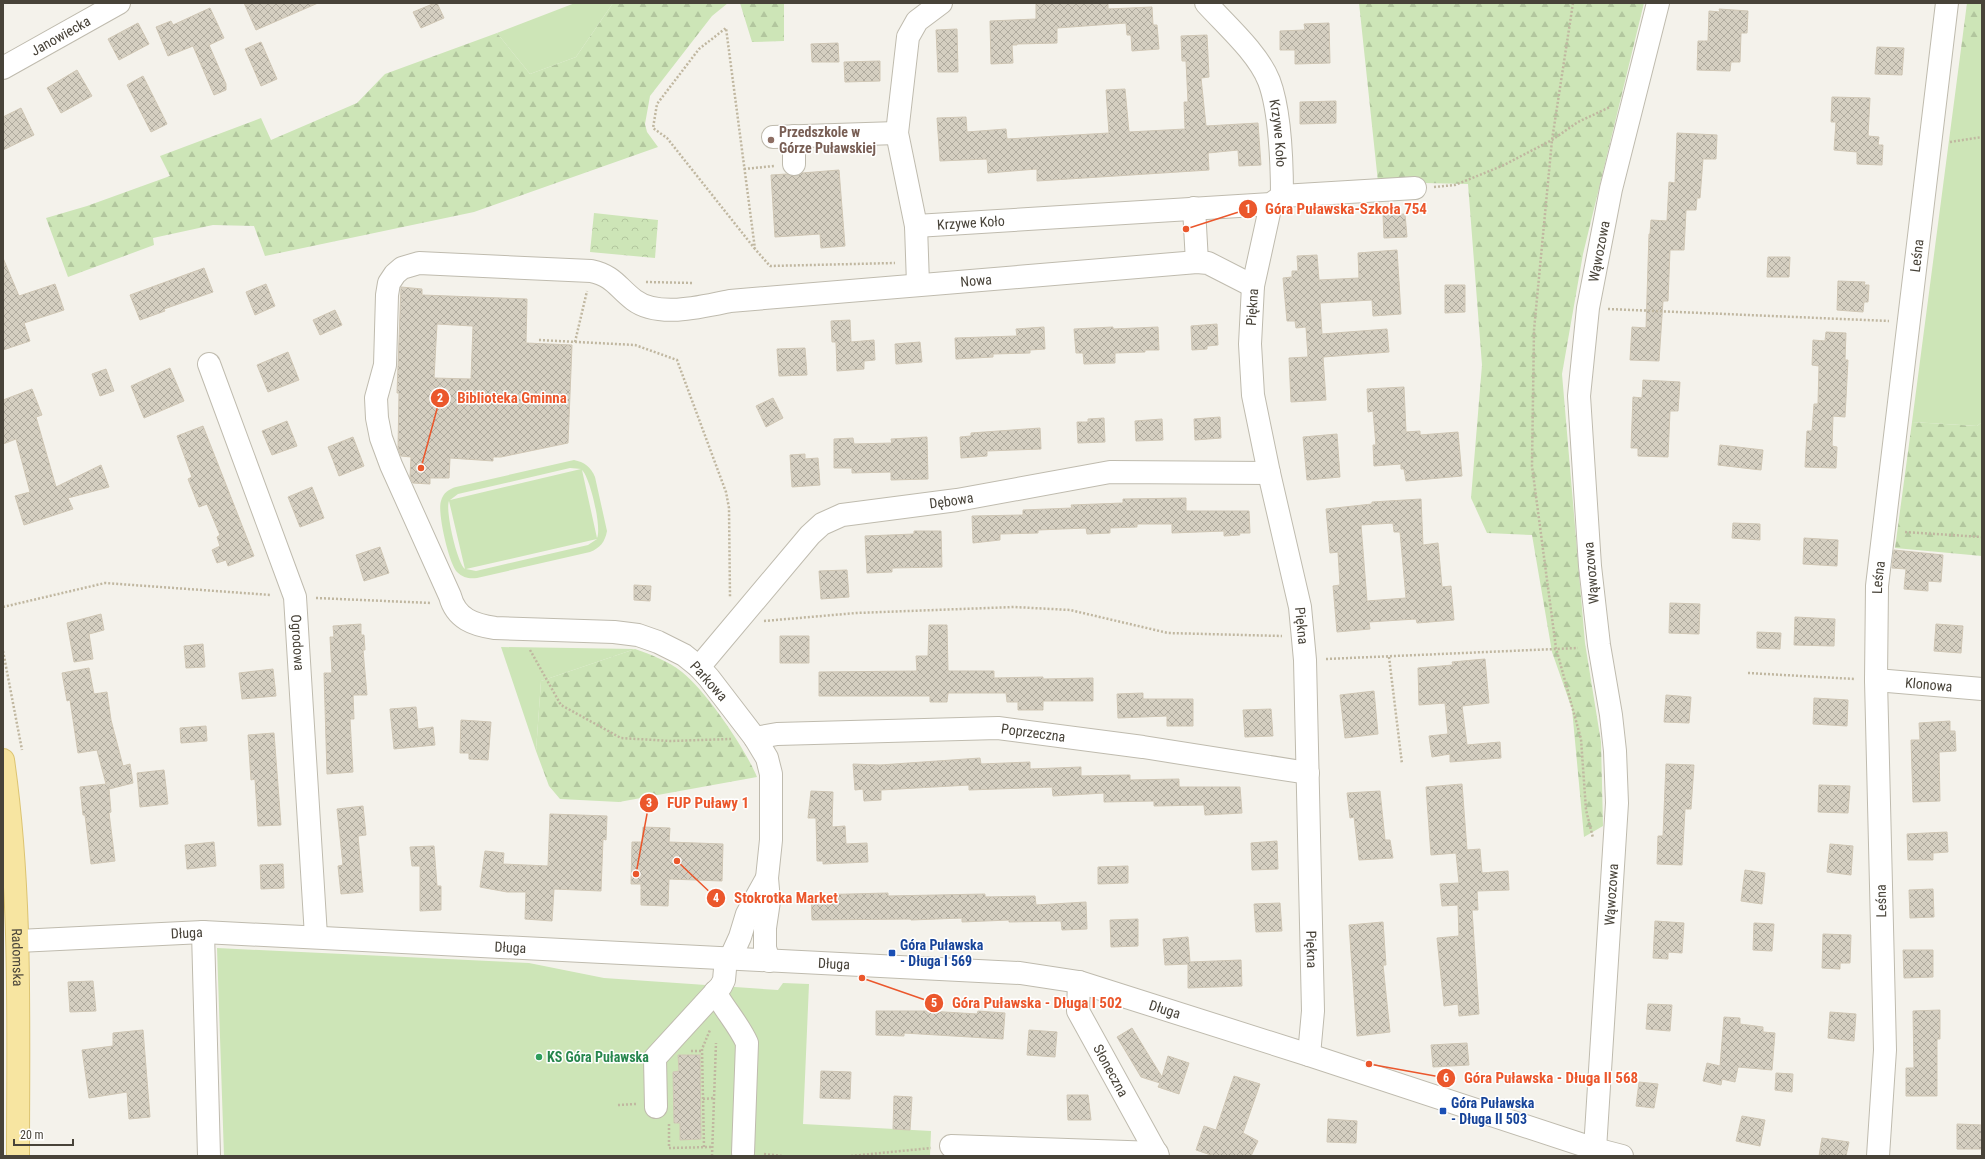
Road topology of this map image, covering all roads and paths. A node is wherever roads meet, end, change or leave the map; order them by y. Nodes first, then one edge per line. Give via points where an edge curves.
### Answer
1 (119, 3) edge
2 (941, 3) edge
3 (1206, 3) edge
4 (1573, 3) edge
5 (1658, 3) edge
6 (1947, 3) edge
7 (3, 68) edge
8 (1613, 106) dead end
9 (897, 133) junction
10 (1982, 137) edge
11 (1552, 140) junction
12 (1930, 145) junction
13 (794, 164) joint
14 (744, 169) junction
15 (1456, 185) dead end
16 (1416, 188) dead end
17 (1276, 200) junction
18 (1194, 208) junction
19 (916, 226) junction
20 (755, 250) junction
21 (1197, 262) junction
22 (895, 263) dead end
23 (918, 284) junction
24 (1253, 286) junction
25 (695, 308) joint
26 (1588, 308) junction
27 (1908, 322) junction
28 (539, 340) dead end
29 (209, 364) dead end
30 (1268, 473) junction
31 (1883, 531) junction
32 (1982, 537) edge
33 (295, 597) junction
34 (451, 600) junction
35 (3, 607) edge
36 (736, 625) junction
37 (1303, 636) junction
38 (528, 647) dead end
39 (1556, 648) junction
40 (1579, 648) dead end
41 (1389, 657) junction
42 (1305, 660) junction
43 (699, 666) junction
44 (1748, 673) dead end
45 (1876, 680) junction
46 (1982, 688) edge
47 (755, 738) junction
48 (3, 760) edge
49 (1402, 764) dead end
50 (1308, 773) junction
51 (1593, 840) dead end
52 (767, 878) junction
53 (203, 932) junction
54 (316, 936) junction
55 (18, 941) junction
56 (728, 958) junction
57 (769, 961) junction
58 (1080, 982) junction
59 (719, 998) junction
60 (716, 1044) dead end
61 (1308, 1055) junction
62 (714, 1098) junction
63 (703, 1099) junction
64 (618, 1105) dead end
65 (647, 1106) joint
66 (712, 1146) junction
67 (951, 1146) joint
68 (680, 1147) dead end
69 (704, 1147) junction
70 (1595, 1149) junction
71 (743, 1153) dead end
72 (1158, 1154) edge
73 (18, 1156) edge
74 (209, 1156) edge
75 (712, 1156) edge
76 (851, 1156) edge
77 (1622, 1156) edge
78 (1878, 1156) edge

1 - 7 street, Janowiecka
2 - 9 street via 917,22 908,37
3 - 17 street, Krzywe Koło via 1250,50 1269,81 1276,114 1282,171
4 - 11 path
5 - 26 street, Wąwozowa via 1611,189
6 - 12 street, Leśna
8 - 11 path via 1578,122
9 - 13 street via 783,137
9 - 19 street
10 - 12 path
11 - 15 path via 1502,166
11 - 39 path via 1534,330 1532,466
12 - 27 street, Leśna
13 - 14 path
14 - 20 path
14 - 20 path via 726,28 699,49 657,104 653,128 667,138
16 - 17 street
17 - 18 street, Krzywe Koło
17 - 24 street, Piękna
18 - 19 street, Krzywe Koło
18 - 21 street
19 - 23 street
20 - 22 path via 770,266
21 - 23 street, Nowa
21 - 24 street, Nowa via 1208,263
23 - 25 street, Nowa via 730,301
24 - 30 street, Piękna via 1250,344 1253,395
25 - 34 street, Parkowa via 650,308 633,299 616,281 591,271 419,264 402,268 395,274 389,283 387,294 385,365 376,398 377,418 391,465
26 - 27 path
26 - 70 street, Wąwozowa via 1581,367 1580,428 1598,645 1612,715 1616,803
27 - 31 street, Leśna
28 - 36 path via 635,345 677,360 726,492 729,508 730,611
29 - 33 street, Ogrodowa
30 - 36 street, Dębowa via 1110,472 957,500 842,515 822,524 810,535
30 - 37 street, Piękna via 1300,607
31 - 32 path
31 - 45 street, Leśna via 1877,586
33 - 34 path
33 - 35 path via 105,583
33 - 54 street, Ogrodowa
34 - 43 street, Parkowa via 466,620 479,626 638,635 684,655
36 - 37 path via 856,613 1014,607 1070,610 1168,633
36 - 43 street, Dębowa
37 - 42 street, Piękna
38 - 47 path via 561,705 621,738 670,741
39 - 40 path
39 - 41 path
39 - 51 path via 1582,739 1586,810
41 - 42 path
41 - 49 path
42 - 50 street, Piękna
43 - 47 street, Parkowa
44 - 45 path
45 - 46 street, Klonowa
45 - 78 street, Leśna via 1885,1050
47 - 50 street, Poprzeczna via 777,734 998,728 1143,747
47 - 52 street, Parkowa via 767,758 771,774 771,840
48 - 55 main road, Radomska via 13,848
50 - 61 street, Piękna via 1313,1011
52 - 56 street, Parkowa via 747,914 740,937
52 - 57 street, Parkowa via 769,901 765,948
53 - 54 street, Długa
53 - 55 street, Długa
53 - 74 street
54 - 56 street, Długa
55 - 73 main road, Radomska
56 - 57 street, Długa
56 - 59 street, Parkowa
57 - 58 street, Długa via 1020,972
58 - 61 street, Długa
58 - 72 street, Słoneczna via 1078,1011
59 - 63 path via 701,1051
59 - 65 street, Parkowa via 655,1058
59 - 71 street via 747,1043
60 - 62 path
61 - 70 street, Długa
62 - 63 path
62 - 66 path
63 - 69 path
64 - 65 path
66 - 69 path
66 - 75 path
67 - 72 street
67 - 76 path
68 - 69 path
70 - 77 street, Długa

